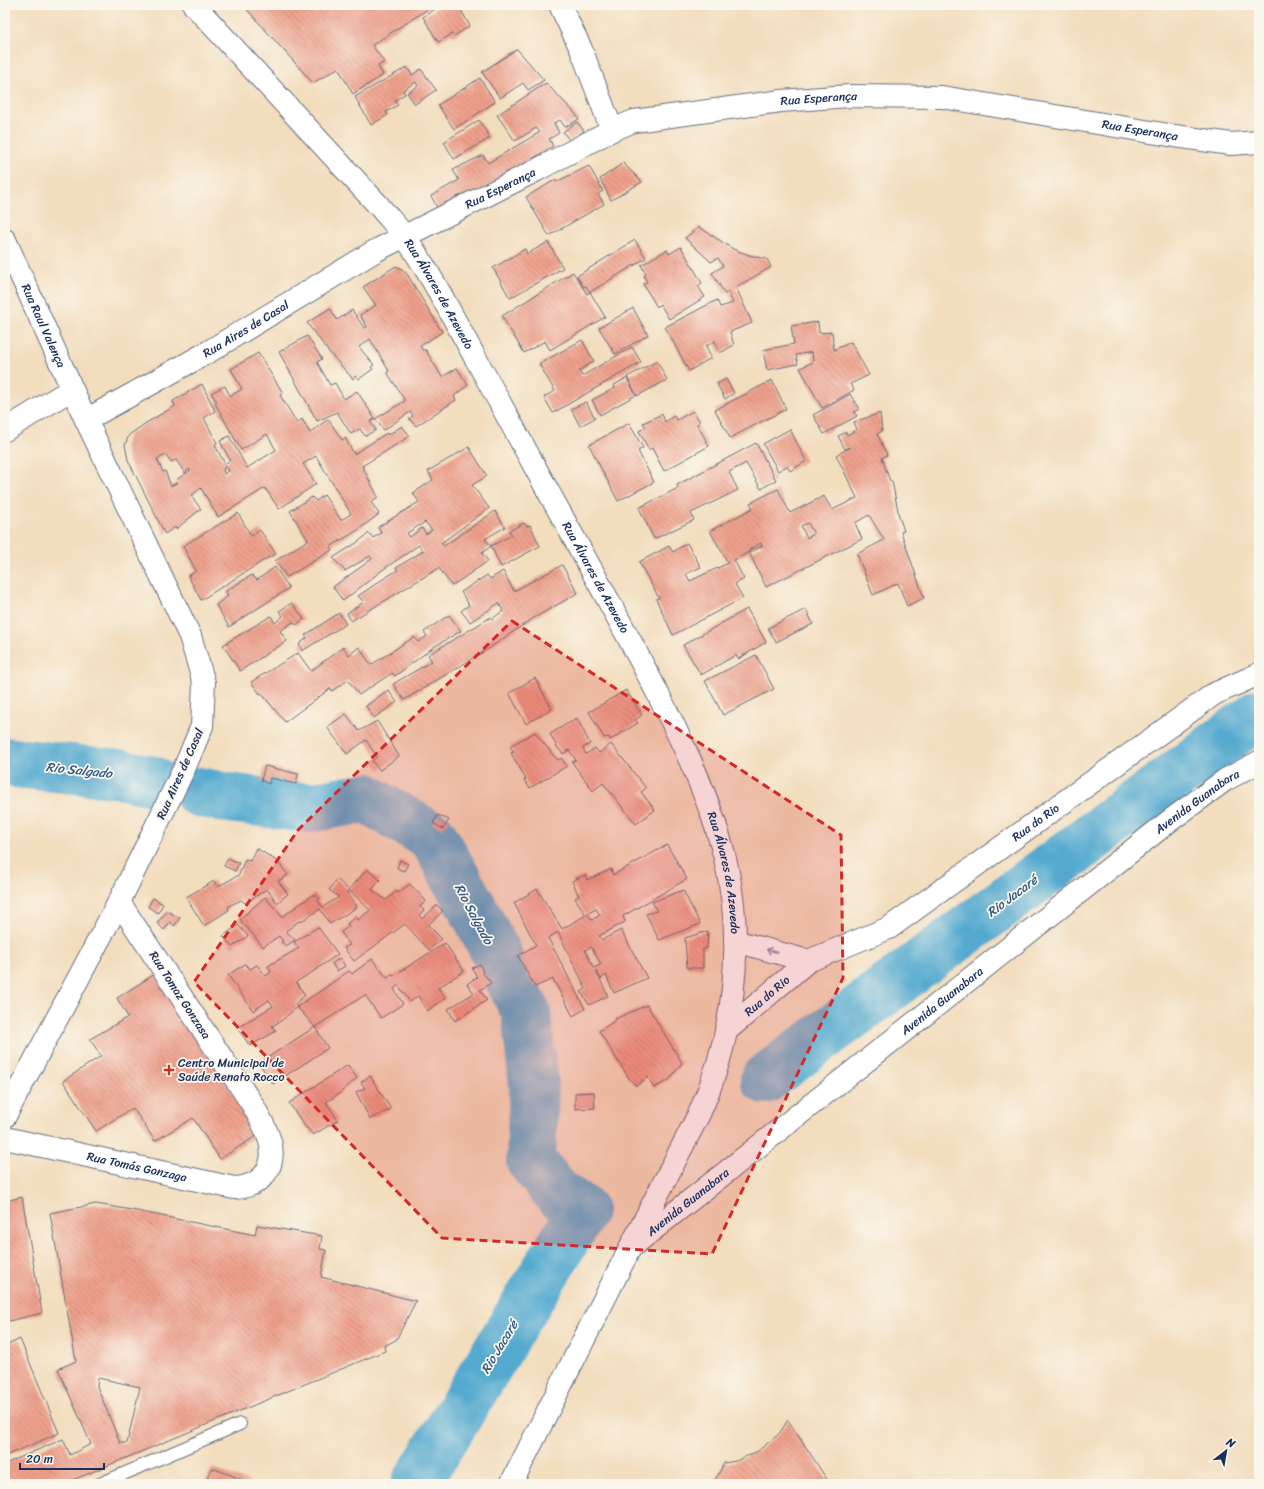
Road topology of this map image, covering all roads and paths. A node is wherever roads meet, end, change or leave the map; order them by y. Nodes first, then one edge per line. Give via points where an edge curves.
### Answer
1 (194, 5) edge
2 (560, 5) edge
3 (612, 130) junction
4 (1259, 142) edge
5 (404, 237) junction
6 (5, 240) edge
7 (72, 389) junction
8 (86, 420) junction
9 (5, 430) edge
10 (1259, 674) edge
11 (1259, 762) edge
12 (119, 902) junction
13 (735, 941) junction
14 (808, 961) junction
15 (726, 1031) junction
16 (5, 1116) edge
17 (5, 1138) edge
18 (264, 1175) joint
19 (634, 1240) junction
20 (240, 1424) dead end
21 (100, 1484) edge
22 (511, 1484) edge

1 - 5 street, Rua Álvares de Azevedo via 363,188
2 - 3 street via 581,49
3 - 4 street, Rua Esperança via 634,121 781,101 849,96 942,97 1231,144
3 - 5 street, Rua Esperança
5 - 8 street, Rua Aires de Casal via 375,251 208,352
5 - 13 street, Rua Álvares de Azevedo via 443,299 618,618 688,755 726,862 734,905
6 - 7 street, Rua Raul Valença
7 - 8 street, Rua Aires de Casal
7 - 9 street
8 - 12 street, Rua Aires de Casal via 190,636 204,683 202,726 184,769
10 - 14 street, Rua do Rio via 1214,694 889,928
11 - 19 street, Avenida Guanabara via 1225,780 1168,822
12 - 16 street, Rua Aires de Casal
12 - 18 street, Rua Tomaz Gonzasa via 264,1124 270,1142 270,1162
14 -> 13 street, Rua do Rio
13 - 15 street, Rua Álvares de Azevedo via 736,957
14 - 15 street, Rua do Rio
15 - 19 street, Rua Álvares de Azevedo via 709,1092
17 - 18 street, Rua Tomás Gonzaga via 234,1188 246,1188
19 - 22 street, Rua Álvares de Azevedo
20 - 21 lane

